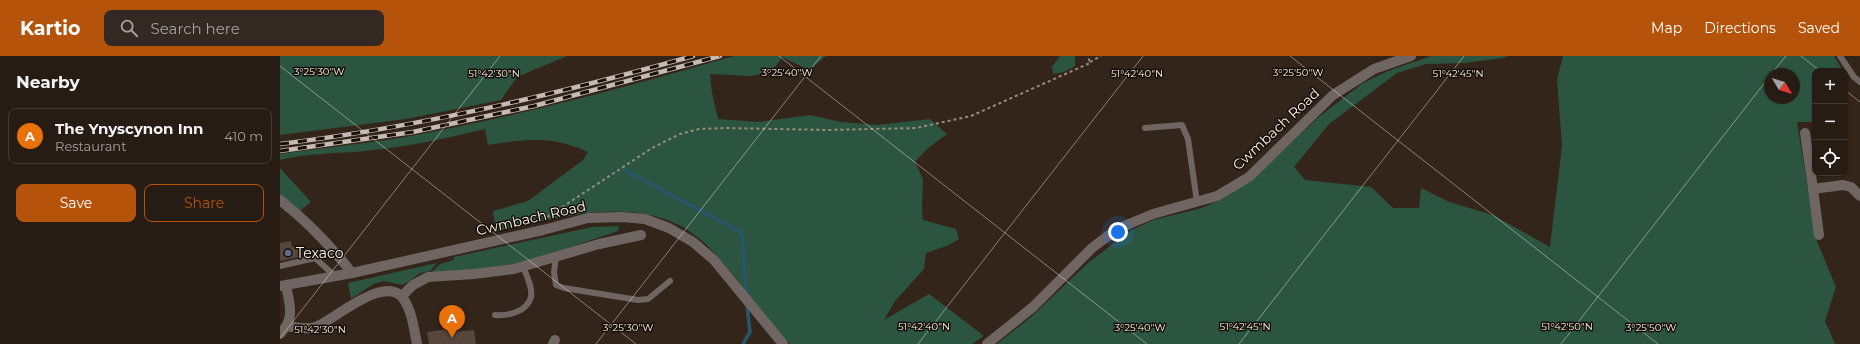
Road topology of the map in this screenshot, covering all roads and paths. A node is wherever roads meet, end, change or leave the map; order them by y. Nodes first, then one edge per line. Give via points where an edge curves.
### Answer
1 (1088, 56) edge
2 (1101, 56) edge
3 (1411, 56) edge
4 (1840, 56) edge
5 (1090, 63) junction
6 (1860, 82) edge
7 (1145, 128) dead end
8 (1805, 133) dead end
9 (1813, 189) junction
10 (1860, 196) edge
11 (280, 200) edge
12 (1197, 202) junction
13 (543, 230) junction
14 (641, 235) dead end
15 (1819, 235) dead end
16 (556, 256) junction
17 (280, 266) edge
18 (523, 266) junction
19 (352, 273) junction
20 (335, 276) junction
21 (670, 281) dead end
22 (283, 286) edge
23 (402, 296) junction
24 (495, 315) dead end
25 (288, 326) junction
26 (280, 334) edge
27 (417, 344) edge
28 (783, 344) edge
29 (987, 344) edge

1 - 5 path
2 - 5 path
3 - 12 street, Cwmbach Road via 1374,69 1333,95 1250,177 1217,196
4 - 6 lane
5 - 13 path via 971,116 916,128 726,128 698,129 680,134 652,148 541,222
7 - 12 lane via 1182,124 1188,139
8 - 9 street
9 - 10 street via 1843,185 1851,187
9 - 15 street
11 - 19 street via 306,220
12 - 29 street, Cwmbach Road via 1153,214 1117,229 1092,248 1033,307
13 - 19 street, Cwmbach Road
13 - 28 street, Cwmbach Road via 588,218 622,217 645,219 669,228 693,242 714,260
14 - 16 street
16 - 18 street
16 - 21 lane via 556,285 564,288 638,300 648,299
17 - 20 lane via 315,258
18 - 23 street via 474,274 428,277 413,284
18 - 24 lane via 530,284 531,296 528,304 522,310 506,316
19 - 20 street, Cwmbach Road
20 - 22 street, Cwmbach Road
22 - 25 street via 291,316
23 - 25 street via 385,290 362,300 317,327
23 - 27 street via 408,306
25 - 26 street

